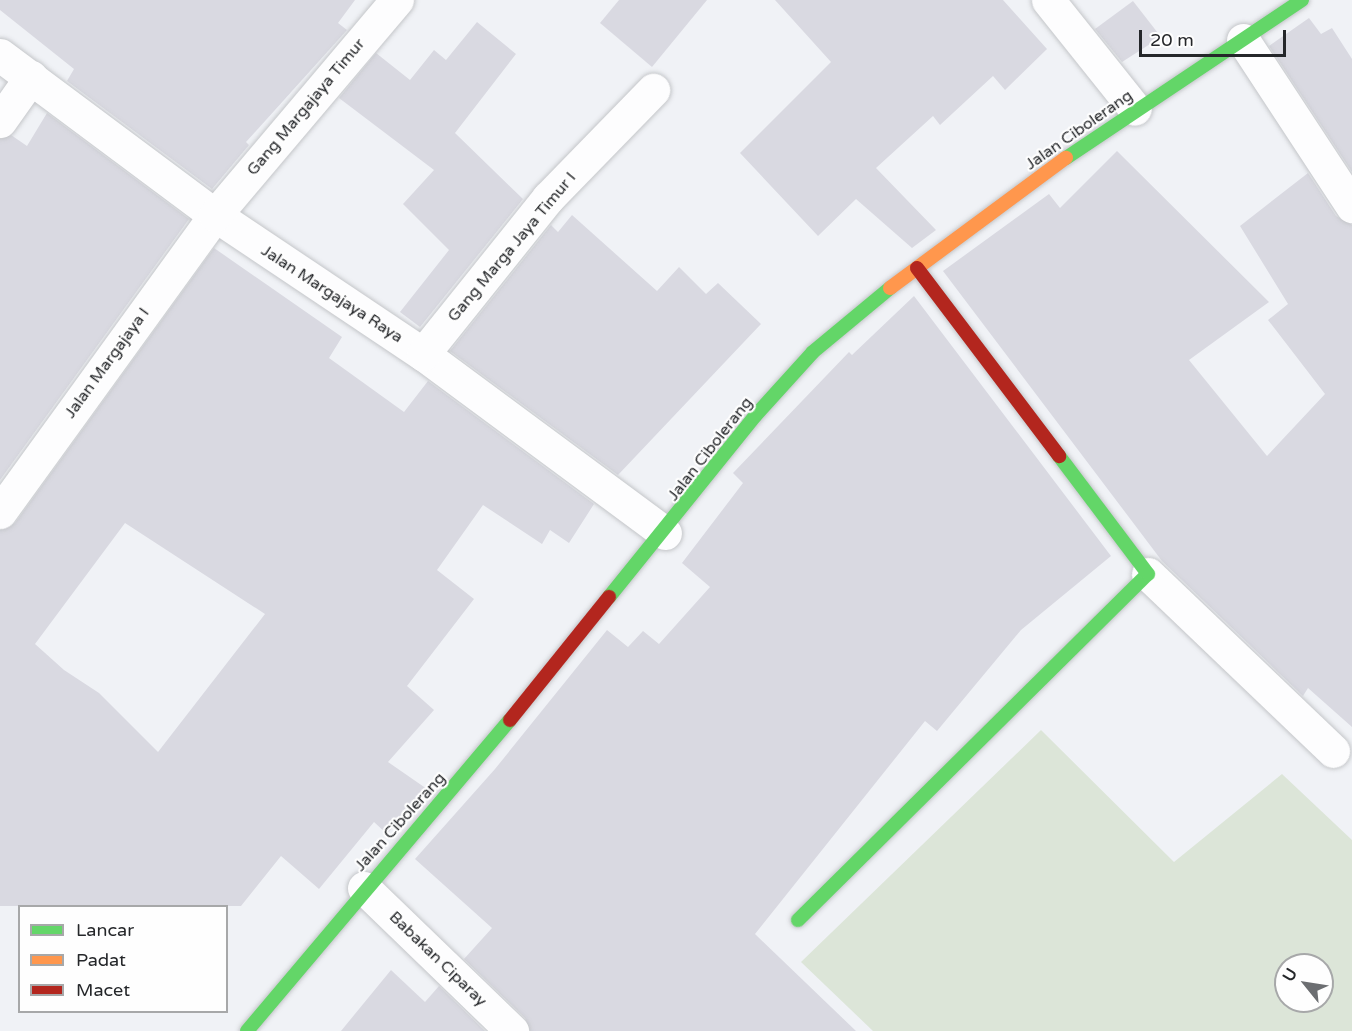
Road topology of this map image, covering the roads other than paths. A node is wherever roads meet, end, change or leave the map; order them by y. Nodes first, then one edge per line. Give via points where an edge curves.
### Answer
1 (397, 0) edge
2 (1048, 0) edge
3 (1302, 0) edge
4 (1243, 40) junction
5 (0, 55) edge
6 (31, 77) junction
7 (653, 90) dead end
8 (1135, 109) junction
9 (0, 121) edge
10 (1352, 206) edge
11 (215, 215) junction
12 (916, 268) junction
13 (423, 354) junction
14 (0, 512) edge
15 (665, 533) junction
16 (1148, 574) junction
17 (1333, 751) dead end
18 (364, 888) junction
19 (798, 920) dead end
20 (247, 1031) edge
21 (512, 1031) edge

1 - 11 street, Gang Margajaya Timur
2 - 8 street
3 - 4 street, Jalan Cibolerang
4 - 8 street, Jalan Cibolerang
4 - 10 street
5 - 6 street, Jalan Margajaya Raya
6 - 9 street
6 - 11 street, Jalan Margajaya Raya
7 - 13 street, Gang Marga Jaya Timur I via 548,198
8 - 12 street, Jalan Cibolerang
11 - 13 street, Jalan Margajaya Raya
11 - 14 street, Jalan Margajaya I
12 - 15 street, Jalan Cibolerang via 813,352 755,416
12 - 16 street
13 - 15 street, Jalan Margajaya Raya
15 - 18 street, Jalan Cibolerang via 480,757
16 - 17 street
16 - 19 street
18 - 20 street, Jalan Cibolerang
18 - 21 street, Babakan Ciparay

